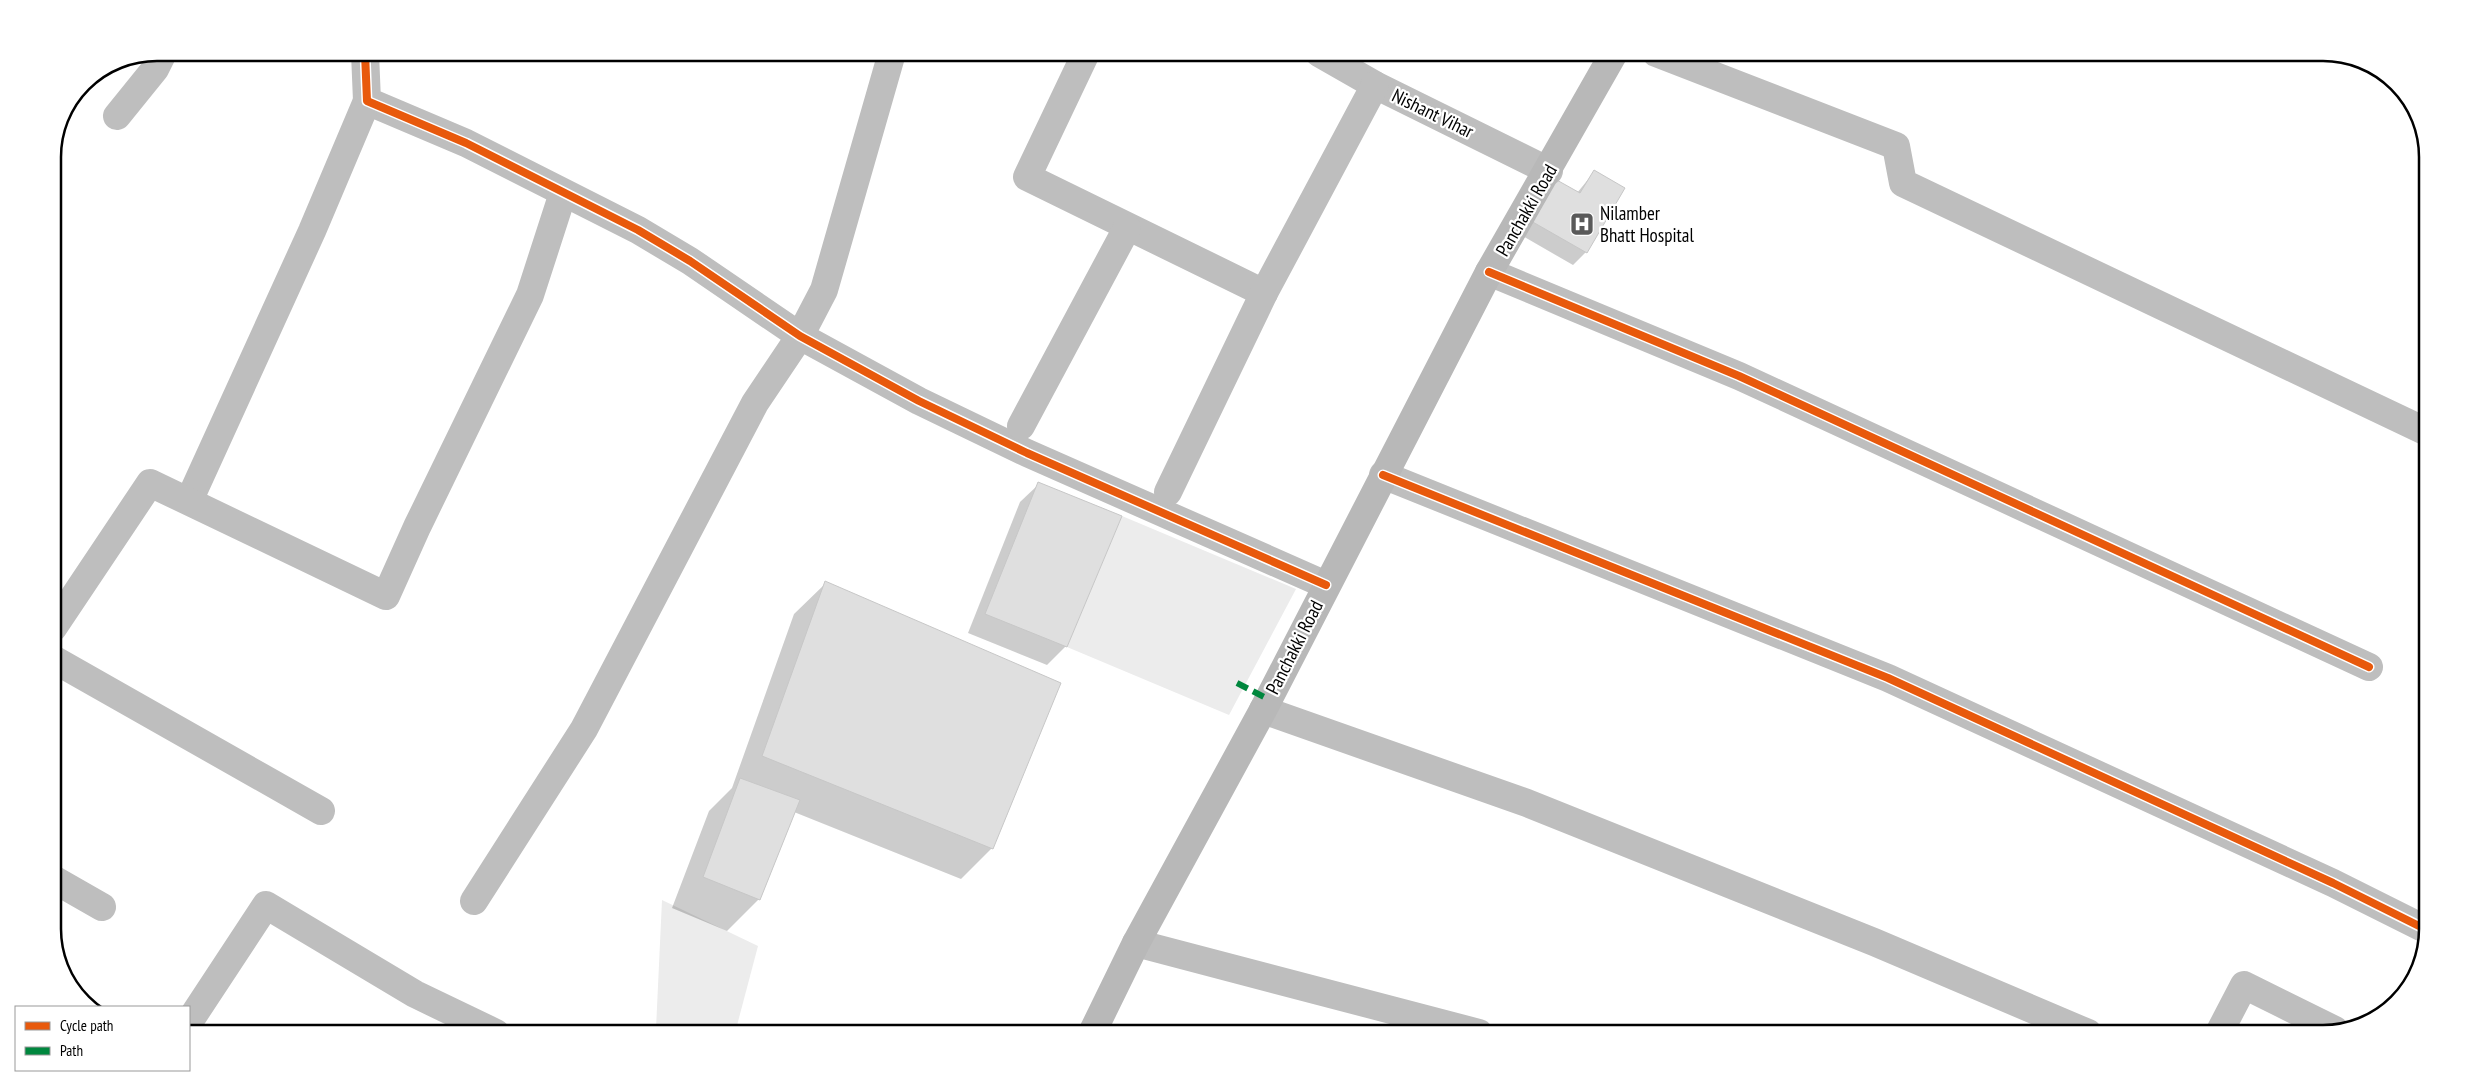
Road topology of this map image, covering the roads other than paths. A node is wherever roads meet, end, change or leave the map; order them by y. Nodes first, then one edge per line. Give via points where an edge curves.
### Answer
1 (159, 61) edge
2 (365, 61) edge
3 (889, 61) edge
4 (1082, 61) edge
5 (1334, 61) edge
6 (1609, 61) edge
7 (1679, 61) edge
8 (1375, 85) junction
9 (367, 101) junction
10 (117, 116) dead end
11 (1549, 170) junction
12 (563, 193) junction
13 (1127, 228) junction
14 (1489, 272) junction
15 (1264, 293) junction
16 (800, 336) junction
17 (1021, 426) dead end
18 (2419, 428) edge
19 (1383, 475) junction
20 (1168, 492) dead end
21 (189, 501) junction
22 (1326, 584) junction
23 (61, 616) edge
24 (61, 664) edge
25 (2369, 667) dead end
26 (1262, 710) junction
27 (321, 811) dead end
28 (61, 884) edge
29 (474, 901) dead end
30 (102, 907) dead end
31 (2419, 926) edge
32 (1136, 943) junction
33 (190, 1020) edge
34 (478, 1025) edge
35 (1096, 1025) edge
36 (1445, 1025) edge
37 (2067, 1025) edge
38 (2224, 1025) edge
39 (2324, 1025) edge

1 - 10 street
2 - 9 street
3 - 16 street via 824,290
4 - 13 street via 1027,177
5 - 8 street, Nishant Vihar
6 - 11 main road, Panchakki Road
7 - 18 street via 1896,146 1903,184
8 - 11 street, Nishant Vihar
8 - 15 street
9 - 12 street via 466,143
9 - 21 street via 312,231
11 - 14 main road, Panchakki Road
12 - 16 street via 638,230 690,261
12 - 21 street via 530,294 386,596
13 - 15 street
13 - 17 street
14 - 19 main road, Panchakki Road
14 - 25 street via 1739,376
15 - 20 street
16 - 22 street via 1010,446
16 - 29 street via 755,402 584,729
19 - 22 main road, Panchakki Road
19 - 31 street via 1888,678 2333,882
21 - 23 street via 150,483
22 - 26 main road, Panchakki Road
24 - 27 street
26 - 32 main road, Panchakki Road
26 - 37 street via 1527,803 1874,942
28 - 30 street
32 - 35 main road, Panchakki Road
32 - 36 street
33 - 34 street via 266,905 416,994
38 - 39 street via 2244,985

